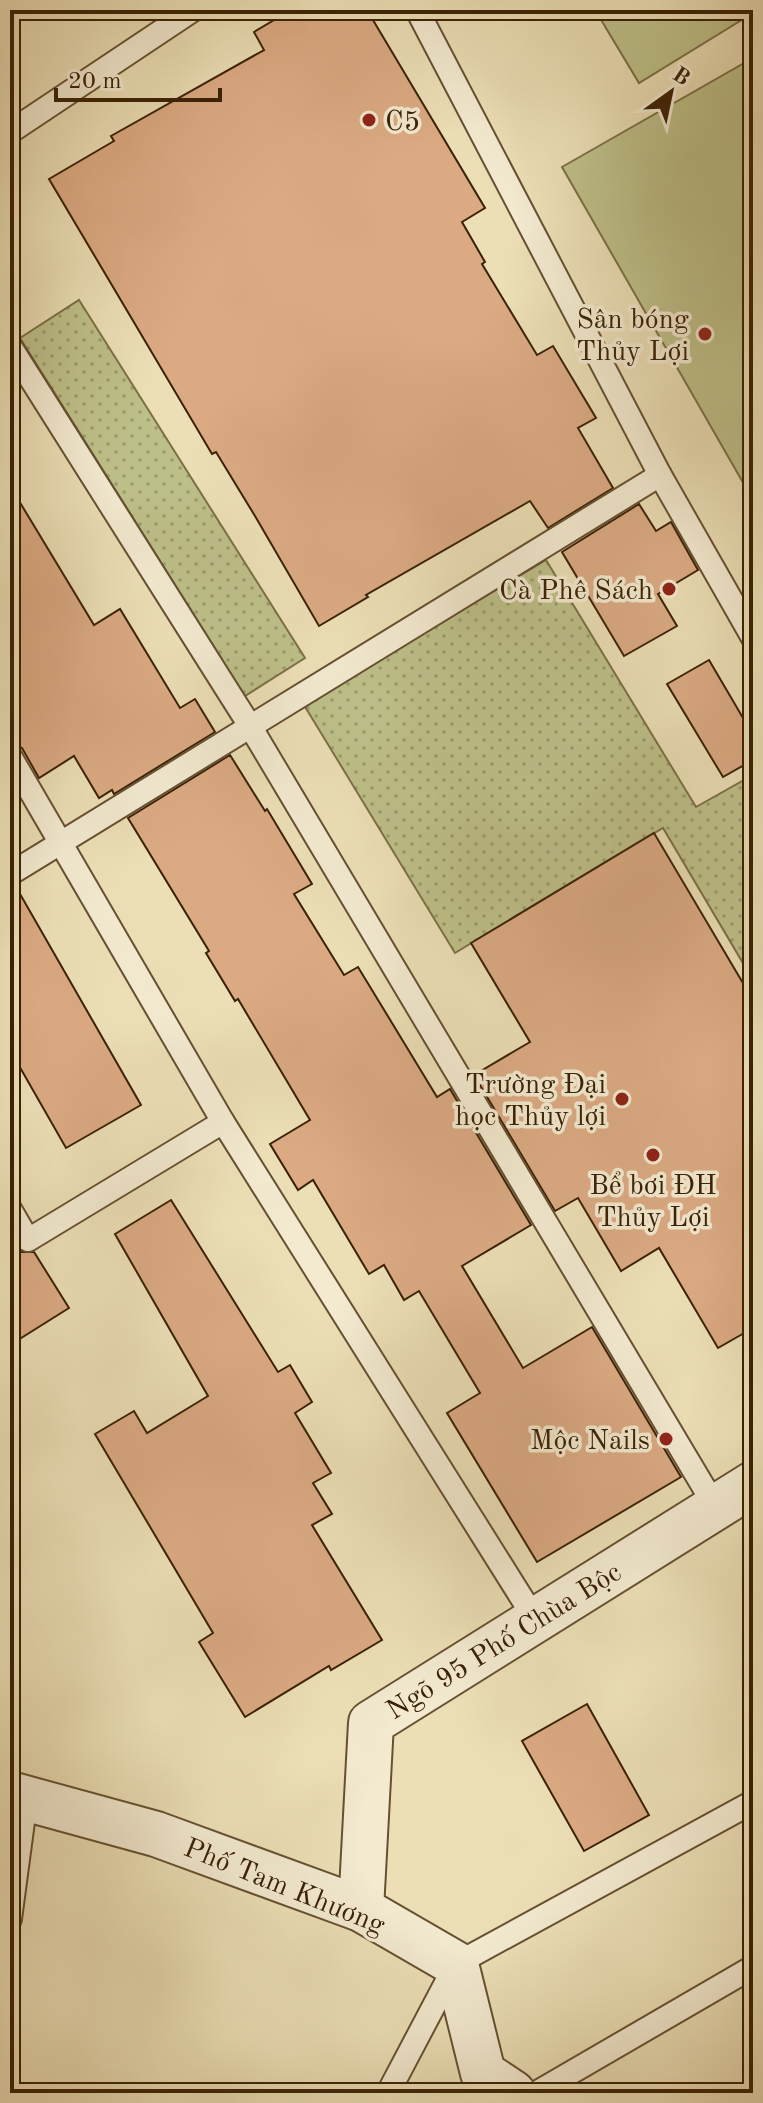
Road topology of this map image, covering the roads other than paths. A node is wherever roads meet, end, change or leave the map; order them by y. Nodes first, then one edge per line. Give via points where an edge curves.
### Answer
1 (193, 10) edge
2 (417, 10) edge
3 (10, 132) edge
4 (10, 346) edge
5 (660, 475) junction
6 (753, 638) edge
7 (250, 726) junction
8 (10, 756) edge
9 (61, 842) junction
10 (10, 874) edge
11 (223, 1122) junction
12 (10, 1209) edge
13 (753, 1484) edge
14 (715, 1506) junction
15 (535, 1619) junction
16 (18, 1797) edge
17 (753, 1802) edge
18 (361, 1909) junction
19 (10, 1919) edge
20 (456, 1964) junction
21 (753, 1967) edge
22 (388, 2093) edge
23 (513, 2093) edge
24 (536, 2093) edge

1 - 3 lane
2 - 5 lane
4 - 7 lane
5 - 6 lane
5 - 7 lane
7 - 9 lane
7 - 14 lane
8 - 9 lane
9 - 10 lane
9 - 11 lane
11 - 12 lane via 28,1240
11 - 15 lane
13 - 14 street, Ngõ 95 Phố Chùa Bộc
14 - 15 street, Ngõ 95 Phố Chùa Bộc
15 - 18 street, Ngõ 95 Phố Chùa Bộc via 371,1723
16 - 18 street, Phố Tam Khương via 156,1834
16 - 19 lane
17 - 20 lane
18 - 20 street, Phố Tam Khương
20 - 22 lane
20 - 23 street via 483,2073
21 - 24 lane

